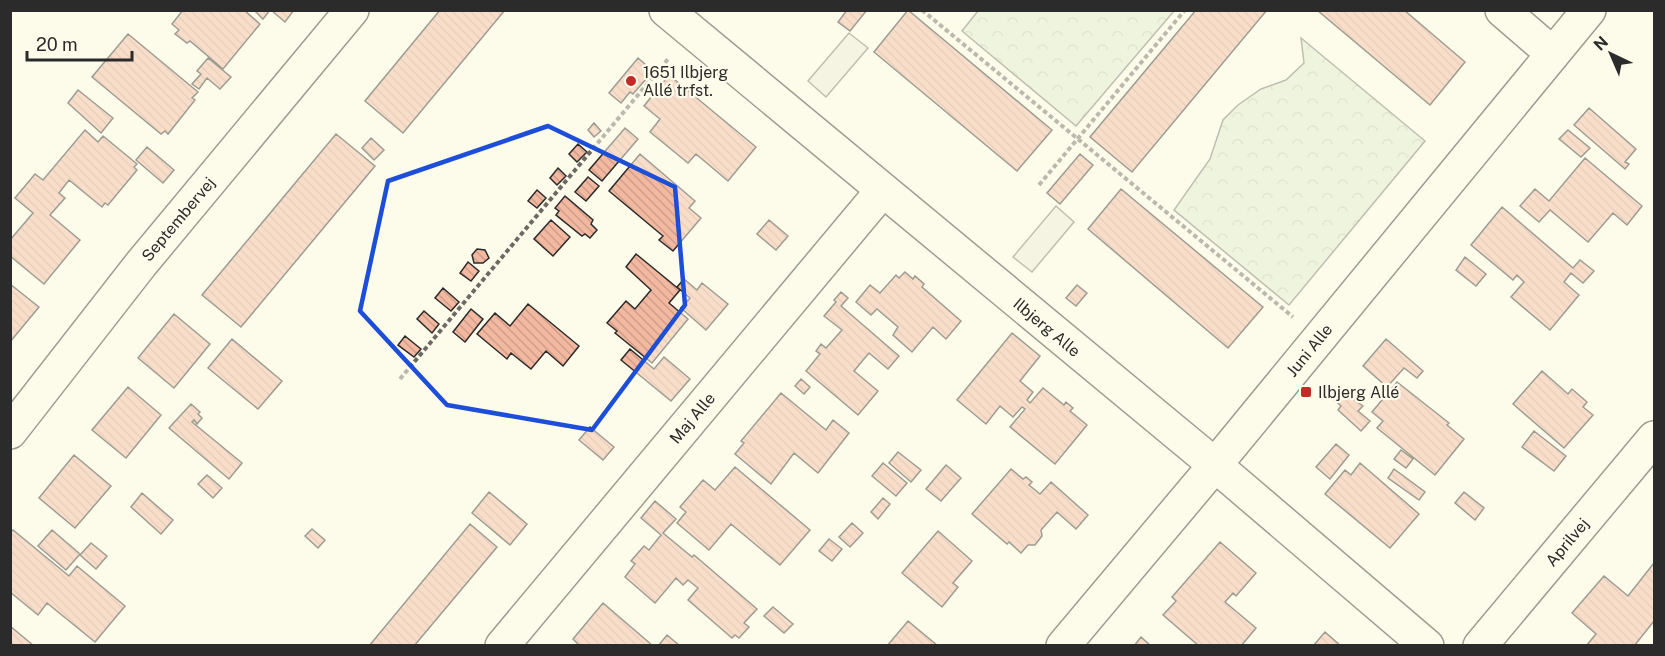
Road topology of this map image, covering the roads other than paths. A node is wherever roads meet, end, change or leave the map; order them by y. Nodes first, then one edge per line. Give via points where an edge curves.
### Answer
1 (352, 10) edge
2 (666, 10) edge
3 (1502, 10) edge
4 (1589, 10) edge
5 (1553, 54) junction
6 (882, 190) junction
7 (10, 432) edge
8 (1654, 438) edge
9 (1215, 465) junction
10 (502, 645) edge
11 (1063, 645) edge
12 (1427, 645) edge
13 (1480, 645) edge

1 - 7 street, Septembervej via 141,264
2 - 6 street, Ilbjerg Alle
3 - 5 street
4 - 5 street, Juni Alle
5 - 9 street, Juni Alle
6 - 9 street, Ilbjerg Alle
6 - 10 street, Maj Alle
8 - 13 street, Aprilvej
9 - 11 street, Juni Alle
9 - 12 street, Ilbjerg Alle

